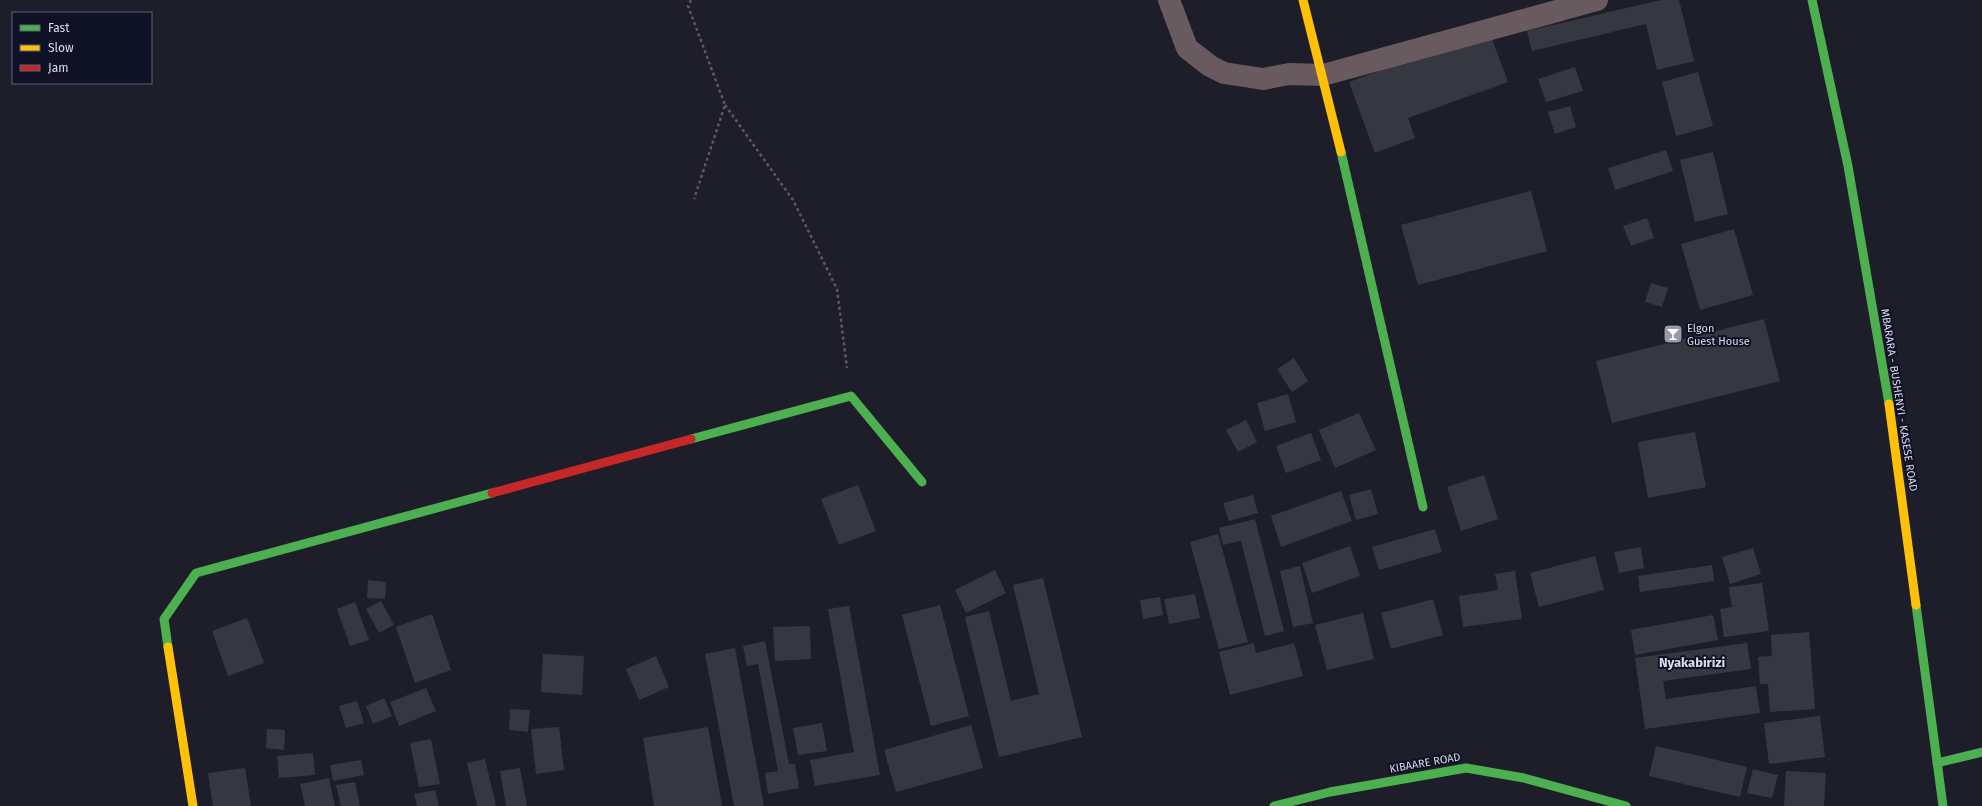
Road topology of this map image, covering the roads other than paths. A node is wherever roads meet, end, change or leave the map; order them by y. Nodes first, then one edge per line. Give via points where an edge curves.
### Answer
1 (1169, 0) edge
2 (1303, 0) edge
3 (1597, 0) edge
4 (1812, 0) edge
5 (1323, 75) junction
6 (922, 482) dead end
7 (1423, 507) dead end
8 (1982, 752) edge
9 (1937, 763) junction
10 (194, 806) edge
11 (1274, 806) edge
12 (1626, 806) edge
13 (1943, 806) edge

1 - 5 street via 1187,48 1210,66 1224,73 1263,79 1294,73
2 - 5 street
3 - 5 street
4 - 9 street, MBARARA - BUSHENYI - KASESE ROAD via 1848,166 1888,394
5 - 7 street
6 - 10 street via 850,396 196,573 164,619
8 - 9 street
9 - 13 street, MBARARA - BUSHENYI - KASESE ROAD
11 - 12 street, KIBAARE ROAD via 1330,792 1466,768 1524,778

